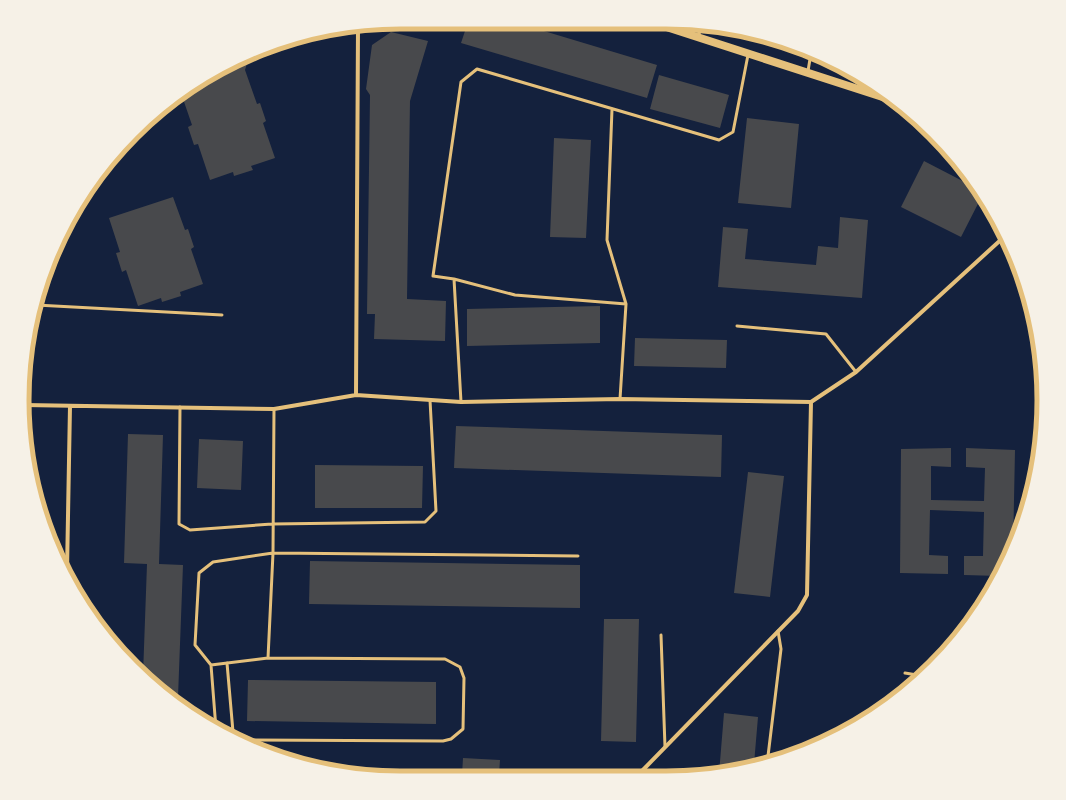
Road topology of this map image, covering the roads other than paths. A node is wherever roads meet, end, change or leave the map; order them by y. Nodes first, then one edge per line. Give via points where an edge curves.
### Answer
1 (673, 29) edge
2 (700, 31) edge
3 (358, 32) edge
4 (699, 38) junction
5 (748, 54) junction
6 (810, 58) edge
7 (807, 73) junction
8 (876, 95) edge
9 (612, 109) junction
10 (1001, 240) edge
11 (454, 279) junction
12 (626, 304) junction
13 (41, 306) edge
14 (222, 315) dead end
15 (737, 326) dead end
16 (856, 372) junction
17 (356, 395) junction
18 (620, 399) junction
19 (430, 400) junction
20 (461, 402) junction
21 (811, 402) junction
22 (29, 405) edge
23 (70, 406) junction
24 (180, 407) junction
25 (274, 409) junction
26 (272, 524) junction
27 (273, 553) junction
28 (578, 556) dead end
29 (67, 564) edge
30 (778, 631) junction
31 (661, 635) dead end
32 (268, 658) junction
33 (227, 663) junction
34 (211, 665) junction
35 (905, 673) dead end
36 (915, 675) edge
37 (215, 722) edge
38 (233, 731) edge
39 (251, 740) edge
40 (665, 747) junction
41 (768, 756) edge
42 (642, 771) edge

1 - 4 main road
2 - 4 lane
3 - 17 street
4 - 5 main road
5 - 7 main road
5 - 9 lane via 732,132 719,140
6 - 7 lane
7 - 8 main road
9 - 11 lane via 477,69 461,82 433,276
9 - 12 lane via 607,240
10 - 16 street
11 - 12 lane via 515,295
11 - 20 lane
12 - 18 lane
13 - 14 lane
15 - 16 lane via 826,334
16 - 21 street
17 - 19 street
17 - 25 street
18 - 20 street
18 - 21 street
19 - 20 street
19 - 26 lane via 436,511 425,522
21 - 30 street via 807,595 798,611
22 - 23 street
23 - 24 street
23 - 29 street
24 - 25 street
24 - 26 lane via 179,524 190,530
25 - 26 lane
26 - 27 lane
27 - 28 lane
27 - 32 lane
27 - 34 lane via 213,562 199,573 195,645
30 - 40 street
30 - 41 lane via 781,649
31 - 40 lane
32 - 33 lane
32 - 39 lane via 445,659 460,667 464,678 463,729 451,739 443,741
33 - 34 lane
33 - 38 lane
34 - 37 lane
35 - 36 lane
40 - 42 street

